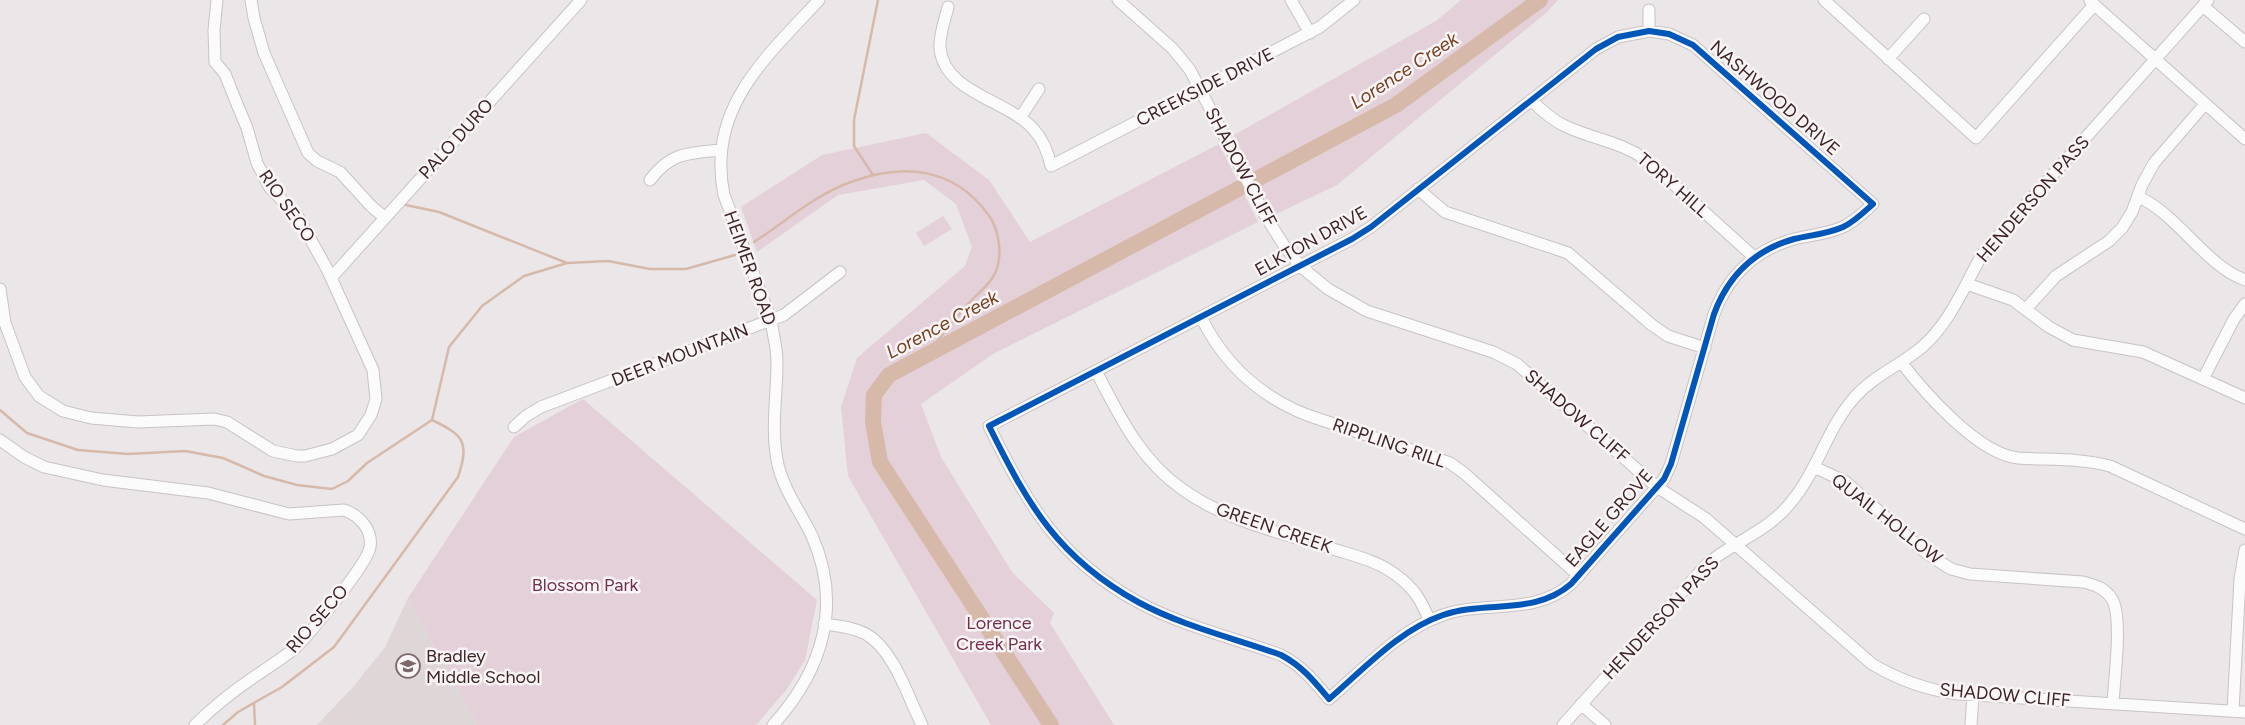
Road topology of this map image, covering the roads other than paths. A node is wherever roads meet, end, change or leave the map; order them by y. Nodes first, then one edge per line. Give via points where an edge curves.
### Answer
1 (217, 0) edge
2 (251, 0) edge
3 (581, 0) edge
4 (818, 0) edge
5 (1118, 0) edge
6 (1291, 0) edge
7 (1354, 0) edge
8 (1824, 0) edge
9 (2092, 2) edge
10 (2206, 3) edge
11 (948, 7) dead end
12 (1649, 10) dead end
13 (1924, 18) dead end
14 (1649, 31) junction
15 (1310, 33) junction
16 (2245, 42) edge
17 (1888, 58) junction
18 (2155, 59) junction
19 (1039, 89) dead end
20 (1200, 90) junction
21 (1531, 100) junction
22 (2206, 104) junction
23 (1020, 118) junction
24 (2245, 139) edge
25 (721, 150) junction
26 (650, 180) dead end
27 (1418, 190) junction
28 (2139, 197) junction
29 (1873, 204) joint
30 (385, 218) junction
31 (1754, 257) junction
32 (1300, 266) junction
33 (840, 272) dead end
34 (331, 278) junction
35 (2245, 280) edge
36 (1967, 284) junction
37 (0, 289) edge
38 (2245, 304) edge
39 (2026, 309) junction
40 (1201, 317) junction
41 (771, 320) junction
42 (1705, 348) junction
43 (1901, 362) junction
44 (1096, 371) junction
45 (2203, 379) junction
46 (2245, 398) edge
47 (514, 427) dead end
48 (0, 440) edge
49 (1814, 467) junction
50 (1657, 487) junction
51 (2245, 529) edge
52 (1736, 546) junction
53 (2245, 550) edge
54 (1579, 576) junction
55 (1429, 620) junction
56 (824, 624) junction
57 (1973, 695) junction
58 (1329, 699) joint
59 (1581, 704) junction
60 (2113, 704) junction
61 (2233, 711) junction
62 (2245, 712) edge
63 (195, 725) edge
64 (773, 725) edge
65 (922, 725) edge
66 (1563, 725) edge
67 (1606, 725) edge
68 (1971, 725) edge

1 - 34 street, RIO SECO via 215,62 225,74 266,182 297,215
2 - 30 street via 264,53 308,153 344,176
3 - 30 street, PALO DURO
4 - 25 street, HEIMER ROAD via 747,82 732,111
5 - 20 street, SHADOW CLIFF via 1179,56
6 - 15 street
7 - 15 street, CREEKSIDE DRIVE
8 - 17 street
9 - 17 street via 1976,138
9 - 18 street
10 - 16 street
10 - 18 street, HENDERSON PASS
11 - 23 street via 940,47 946,68 961,83
12 - 14 street
13 - 17 street
14 - 21 street, ELKTON DRIVE via 1610,40
14 - 29 street, NASHWOOD DRIVE via 1669,34 1693,45
15 - 20 street, CREEKSIDE DRIVE
18 - 22 street
18 - 36 street, HENDERSON PASS via 1983,253
19 - 23 street
20 - 23 street, CREEKSIDE DRIVE via 1052,166 1043,142 1035,130
20 - 32 street, SHADOW CLIFF via 1265,215
21 - 27 street, ELKTON DRIVE
21 - 31 street, TORY HILL via 1564,126 1625,147 1648,161
22 - 24 street
22 - 28 street via 2154,163
25 - 26 street via 680,156 666,162
25 - 41 street, HEIMER ROAD via 721,180 729,210
27 - 32 street, ELKTON DRIVE via 1371,227
27 - 42 street via 1445,212 1568,253 1652,325 1668,336
28 - 35 street via 2160,210 2226,270
28 - 39 street via 2122,228 2056,276
29 - 31 street, EAGLE GROVE via 1843,227 1783,242
30 - 34 street, PALO DURO
31 - 42 street, EAGLE GROVE via 1736,274 1723,293
32 - 40 street, ELKTON DRIVE
32 - 50 street, SHADOW CLIFF via 1328,289 1367,311 1493,352 1517,364
33 - 41 street, DEER MOUNTAIN via 784,315
34 - 37 street, RIO SECO via 374,377 376,399 371,415 358,435 332,449 291,456 274,451 227,422 214,419 109,420 55,407 39,396 25,377 4,323
36 - 39 street via 2013,300
36 - 43 street, HENDERSON PASS via 1940,328 1921,348
38 - 45 street
39 - 45 street via 2073,340 2143,352
40 - 44 street, ELKTON DRIVE
40 - 54 street, RIPPLING RILL via 1233,366 1260,390 1290,409 1450,463
41 - 47 street, DEER MOUNTAIN via 541,407
41 - 56 street, HEIMER ROAD via 777,359 773,432 778,464 816,547 824,576
42 - 50 street, EAGLE GROVE via 1671,464
43 - 49 street, HENDERSON PASS via 1868,384 1844,409
43 - 51 street via 1924,391 1990,448 2018,458 2087,461 2110,466
44 - 55 street, GREEN CREEK via 1134,442 1180,488 1238,519 1382,565 1411,587
44 - 58 street, ELKTON DRIVE via 989,426 1037,514 1067,550 1095,574 1138,602 1281,655 1306,672
45 - 46 street
48 - 63 street, RIO SECO via 34,463 55,470 120,483 208,493 289,514 333,510 350,512 364,524 370,537 368,554 325,613 296,646
49 - 52 street, HENDERSON PASS via 1803,487 1779,516
49 - 60 street, QUAIL HOLLOW via 1846,482 1926,553 1951,568 1970,574 2083,582 2096,585 2107,593 2116,608 2117,618
50 - 52 street, SHADOW CLIFF via 1697,512
50 - 54 street, EAGLE GROVE
52 - 57 street, SHADOW CLIFF via 1872,664 1921,687
52 - 59 street, HENDERSON PASS via 1718,555 1698,573
53 - 61 street via 2240,580
54 - 55 street, EAGLE GROVE via 1564,590 1538,602 1519,606 1472,607
55 - 58 street, EAGLE GROVE via 1403,636
56 - 64 street, HEIMER ROAD via 816,660 807,679
56 - 65 street via 846,626 865,634 879,645 890,658
57 - 60 street, SHADOW CLIFF
57 - 68 street
59 - 66 street, HENDERSON PASS
59 - 67 street
60 - 61 street, SHADOW CLIFF
61 - 62 street, SHADOW CLIFF

